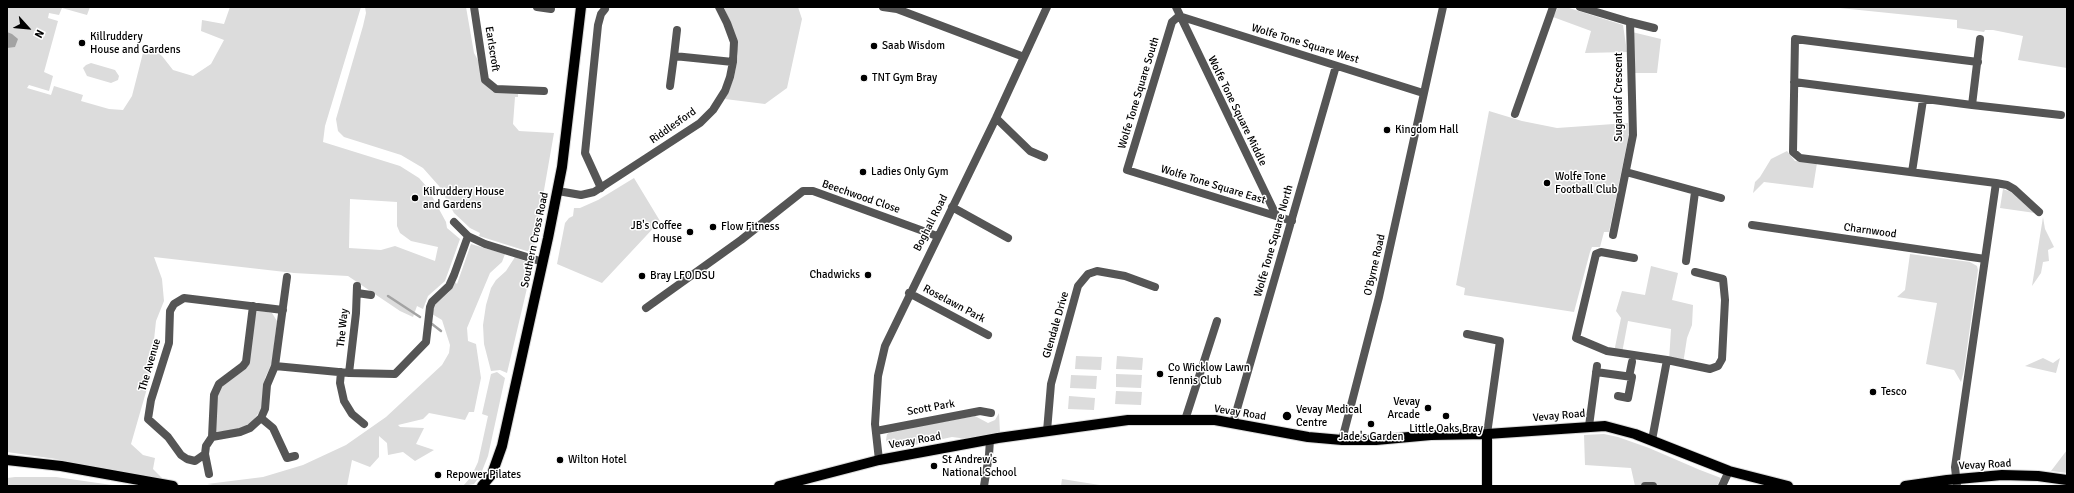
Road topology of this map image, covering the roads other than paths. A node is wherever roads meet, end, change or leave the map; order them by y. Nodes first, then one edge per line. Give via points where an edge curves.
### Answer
1 (474, 7) edge
2 (538, 7) edge
3 (581, 7) edge
4 (719, 7) edge
5 (883, 7) edge
6 (1047, 7) edge
7 (1176, 7) edge
8 (1443, 7) edge
9 (1554, 7) edge
10 (1580, 7) edge
11 (551, 9) dead end
12 (605, 9) dead end
13 (1179, 16) junction
14 (1630, 22) junction
15 (1654, 28) dead end
16 (677, 30) dead end
17 (1980, 39) dead end
18 (674, 56) junction
19 (1024, 57) junction
20 (733, 62) junction
21 (1978, 62) junction
22 (1336, 66) junction
23 (1794, 82) junction
24 (670, 86) dead end
25 (544, 91) dead end
26 (1424, 93) junction
27 (1923, 100) junction
28 (1972, 105) junction
29 (1515, 114) dead end
30 (2061, 115) dead end
31 (996, 118) junction
32 (1044, 157) dead end
33 (1126, 170) joint
34 (1626, 172) junction
35 (1912, 172) junction
36 (1996, 183) junction
37 (601, 188) junction
38 (558, 191) junction
39 (1695, 192) junction
40 (1721, 198) dead end
41 (952, 207) junction
42 (2039, 212) dead end
43 (1276, 215) junction
44 (1292, 221) junction
45 (454, 222) dead end
46 (1752, 225) dead end
47 (1613, 235) dead end
48 (468, 236) junction
49 (937, 236) junction
50 (1008, 238) dead end
51 (1634, 258) dead end
52 (1985, 259) junction
53 (1686, 261) dead end
54 (543, 262) junction
55 (1695, 272) dead end
56 (286, 277) dead end
57 (1155, 287) dead end
58 (909, 293) junction
59 (371, 295) dead end
60 (253, 306) junction
61 (646, 308) dead end
62 (283, 310) junction
63 (1217, 321) dead end
64 (1467, 334) dead end
65 (988, 335) dead end
66 (1667, 360) junction
67 (1632, 362) dead end
68 (273, 369) junction
69 (345, 372) junction
70 (1629, 377) junction
71 (1618, 396) dead end
72 (991, 413) dead end
73 (261, 418) junction
74 (1185, 420) junction
75 (1233, 423) junction
76 (364, 424) dead end
77 (1589, 426) junction
78 (876, 431) junction
79 (1047, 431) junction
80 (1487, 434) junction
81 (212, 437) junction
82 (990, 440) junction
83 (1342, 440) junction
84 (1652, 440) junction
85 (205, 454) junction
86 (288, 458) dead end
87 (7, 460) edge
88 (879, 460) junction
89 (1729, 472) junction
90 (209, 474) dead end
91 (492, 474) junction
92 (2067, 480) edge
93 (1957, 482) edge
94 (173, 486) edge
95 (482, 486) edge
96 (492, 486) edge
97 (779, 486) edge
98 (984, 486) edge
99 (1487, 486) edge
100 (1645, 486) edge
101 (1653, 486) edge
102 (1722, 486) edge
103 (1788, 486) edge
104 (1905, 486) edge

1 - 25 street, Earlscroft via 485,80 496,89
2 - 11 street
3 - 38 main road, Southern Cross Road
4 - 20 street, Riddlesford via 734,42
5 - 19 street via 897,9
6 - 19 street, Boghall Road
7 - 13 street
8 - 26 street
9 - 29 street
10 - 14 street
12 - 37 street via 598,26 585,153
13 - 22 street, Wolfe Tone Square West
13 - 33 street, Wolfe Tone Square South via 1172,22
13 - 43 street, Wolfe Tone Square Middle
14 - 15 street
14 - 34 street, Sugarloaf Crescent via 1633,135
16 - 18 street
17 - 21 street
18 - 20 street
18 - 24 street
19 - 31 street, Boghall Road
20 - 37 street, Riddlesford via 725,91 713,110 700,123
21 - 23 street via 1795,39
21 - 28 street
22 - 26 street, Wolfe Tone Square West
22 - 44 street, Wolfe Tone Square North
23 - 27 street
23 - 35 street via 1793,152 1800,158
26 - 83 street, O'Byrne Road via 1380,290
27 - 28 street
27 - 35 street
28 - 30 street
31 - 32 street via 1030,151
31 - 41 street, Boghall Road
33 - 43 street, Wolfe Tone Square East
34 - 39 street
34 - 47 street, Sugarloaf Crescent
35 - 36 street
36 - 42 street via 2014,189
36 - 52 street
37 - 38 street, Riddlesford via 581,195
38 - 54 main road, Southern Cross Road
39 - 40 street
39 - 53 street
41 - 49 street, Boghall Road
41 - 50 street
43 - 44 street, Wolfe Tone Square East
44 - 75 street, Wolfe Tone Square North
45 - 48 street
46 - 52 street, Charnwood
48 - 54 street
48 - 69 street via 454,275 444,291 432,302 426,342 422,347 395,374
49 - 58 street, Boghall Road
49 - 61 street, Beechwood Close via 813,192 803,191 741,240
51 - 66 street via 1601,252 1596,254 1576,338 1607,351
52 - 93 street via 1955,468
54 - 91 main road, Southern Cross Road via 502,446
55 - 66 street via 1723,279 1725,300 1722,359 1718,366 1710,369
56 - 62 street
57 - 79 street, Glendale Drive via 1124,276 1097,271 1088,274 1078,286 1051,384
58 - 65 street, Roselawn Park
58 - 78 street, Boghall Road via 882,356 878,376
59 - 69 street, The Way via 357,289
60 - 62 street, The Avenue
60 - 81 street via 246,362 219,384 214,395
60 - 85 street, The Avenue via 184,298 174,304 170,311 169,344 151,400 148,419 187,459 196,462
62 - 68 street
63 - 74 street
64 - 80 street via 1500,341
66 - 84 street
67 - 70 street
68 - 69 street
68 - 73 street
69 - 76 street, The Way via 341,393 349,417
70 - 71 street via 1632,377 1628,398
70 - 77 street via 1597,369
72 - 78 street, Scott Park via 980,411
73 - 81 street via 250,428 240,432
73 - 86 street via 273,428
74 - 75 main road, Vevay Road
74 - 79 main road, Vevay Road via 1128,420
75 - 83 main road, Vevay Road via 1308,437
77 - 80 main road, Vevay Road
77 - 84 main road, Vevay Road via 1620,428
78 - 88 street, Boghall Road
79 - 82 main road, Vevay Road
80 - 83 main road, Vevay Road via 1431,434 1376,440
80 - 99 main road
81 - 85 street via 206,446
82 - 88 main road, Vevay Road
82 - 98 street
84 - 89 main road, Vevay Road
85 - 90 street
87 - 94 main road via 60,466
88 - 97 main road, Vevay Road
89 - 102 street
89 - 103 main road, Vevay Road
91 - 95 main road, Southern Cross Road
91 - 96 main road, Southern Cross Road
92 - 93 main road, Vevay Road via 2002,475
93 - 104 main road, Vevay Road
100 - 101 street

